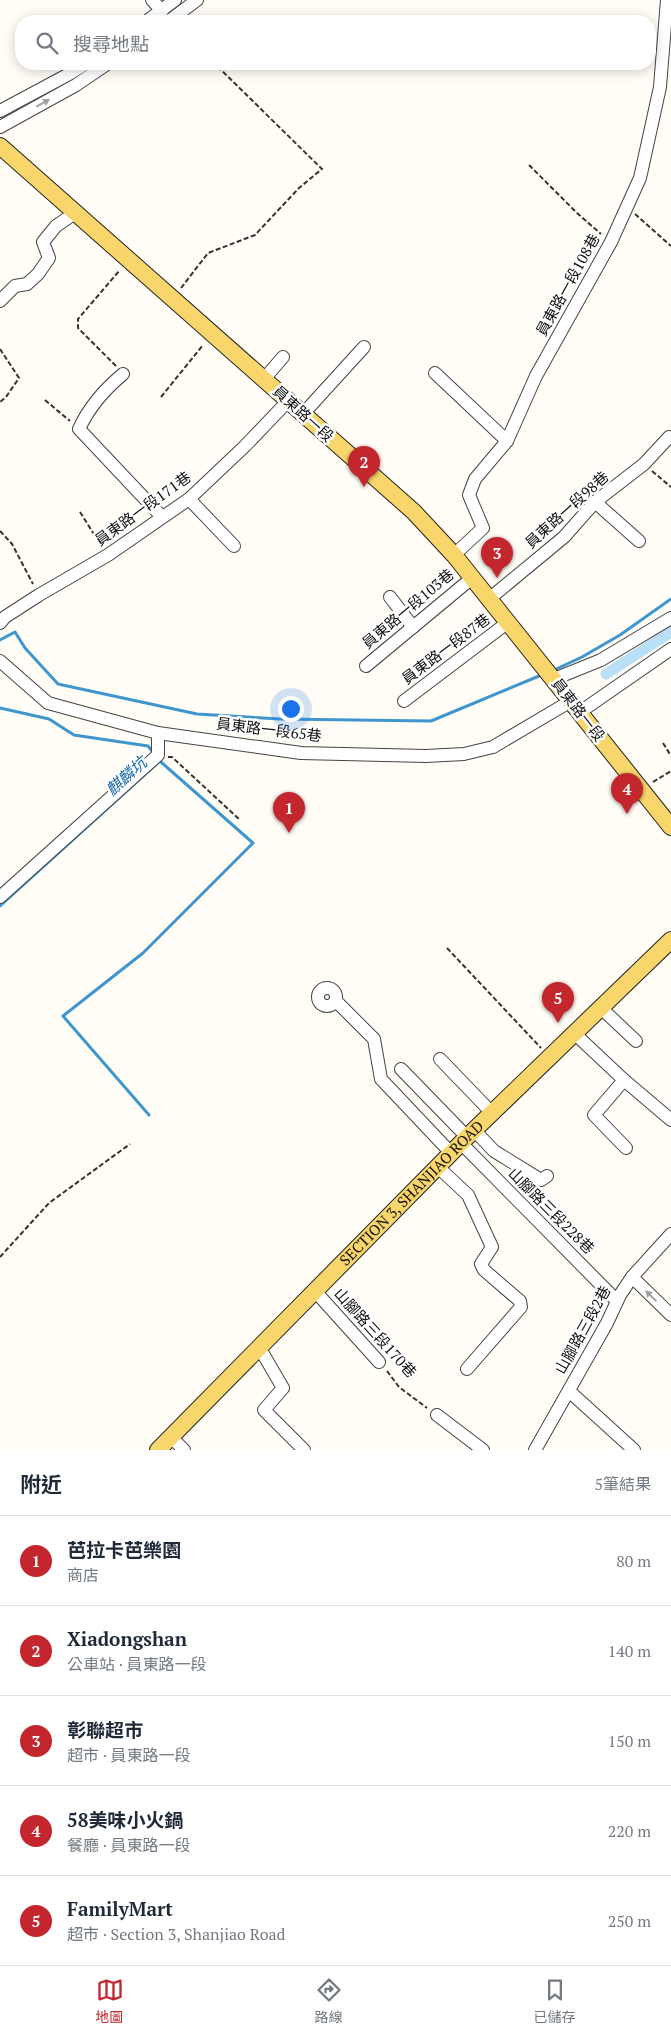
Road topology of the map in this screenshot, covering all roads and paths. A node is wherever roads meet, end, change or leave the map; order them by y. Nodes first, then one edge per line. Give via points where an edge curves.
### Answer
1 (152, 0) edge
2 (175, 0) edge
3 (197, 0) edge
4 (667, 0) edge
5 (165, 15) edge
6 (167, 15) edge
7 (168, 15) edge
8 (76, 70) edge
9 (98, 70) edge
10 (221, 70) edge
11 (0, 111) edge
12 (0, 127) edge
13 (0, 146) edge
14 (529, 165) dead end
15 (628, 208) junction
16 (75, 213) junction
17 (611, 242) junction
18 (671, 246) edge
19 (128, 261) junction
20 (172, 299) junction
21 (0, 301) edge
22 (212, 334) junction
23 (364, 347) dead end
24 (0, 349) edge
25 (283, 357) dead end
26 (435, 373) dead end
27 (124, 374) joint
28 (264, 379) junction
29 (161, 397) dead end
30 (45, 400) dead end
31 (288, 401) junction
32 (0, 402) edge
33 (303, 414) junction
34 (79, 429) junction
35 (669, 437) dead end
36 (507, 441) junction
37 (644, 464) junction
38 (671, 487) edge
39 (189, 499) junction
40 (596, 502) junction
41 (80, 512) dead end
42 (162, 517) junction
43 (0, 531) edge
44 (639, 541) dead end
45 (234, 546) dead end
46 (108, 555) junction
47 (454, 555) junction
48 (472, 578) junction
49 (39, 595) junction
50 (390, 597) dead end
51 (489, 599) junction
52 (671, 618) edge
53 (0, 623) edge
54 (507, 623) junction
55 (413, 627) junction
56 (670, 651) edge
57 (0, 661) edge
58 (366, 666) dead end
59 (554, 679) junction
60 (404, 701) dead end
61 (575, 707) junction
62 (158, 733) junction
63 (663, 743) dead end
64 (158, 756) junction
65 (671, 756) edge
66 (671, 771) edge
67 (640, 789) junction
68 (240, 820) dead end
69 (671, 827) edge
70 (0, 897) edge
71 (671, 940) edge
72 (447, 948) dead end
73 (336, 1001) dead end
74 (600, 1007) junction
75 (574, 1032) junction
76 (636, 1041) dead end
77 (549, 1057) junction
78 (440, 1058) dead end
79 (401, 1069) dead end
80 (624, 1080) junction
81 (492, 1113) junction
82 (671, 1120) edge
83 (463, 1141) junction
84 (130, 1144) dead end
85 (626, 1148) dead end
86 (438, 1167) junction
87 (547, 1176) dead end
88 (671, 1234) edge
89 (0, 1257) edge
90 (632, 1277) junction
91 (315, 1291) junction
92 (617, 1301) junction
93 (671, 1315) edge
94 (259, 1347) junction
95 (380, 1362) joint
96 (467, 1369) dead end
97 (568, 1391) junction
98 (437, 1416) joint
99 (171, 1437) junction
100 (158, 1450) edge
101 (184, 1450) edge
102 (304, 1450) edge
103 (483, 1450) edge
104 (535, 1450) edge
105 (634, 1450) edge

1 - 5 street
2 - 6 street
3 - 7 street
4 - 15 street, 員東路一段108巷 via 660,87 640,178
8 - 11 street
12 -> 9 street
10 - 20 path via 322,169 299,188 255,236 208,253
13 - 16 main road, 員東路一段
14 - 17 path
15 - 17 street, 員東路一段108巷
15 - 18 path
16 - 19 main road, 員東路一段
16 - 21 street via 56,226 43,242 49,258 38,274 27,284 16,286
17 - 36 street, 員東路一段108巷 via 536,376
19 - 20 main road, 員東路一段
19 - 27 path via 78,319 78,328
20 - 22 main road, 員東路一段
22 - 28 main road, 員東路一段
22 - 29 path
23 - 33 street
24 - 32 path via 19,378
25 - 28 street
26 - 36 street
27 - 34 street via 111,384 87,413
28 - 31 main road, 員東路一段
30 - 34 path
31 - 33 main road, 員東路一段
31 - 39 street, 員東路一段171巷
33 - 47 main road, 員東路一段 via 414,512
34 - 42 street
35 - 37 street, 員東路一段98巷
36 - 47 street, 員東路一段108巷 via 475,479 469,495 483,528
37 - 38 path
37 - 40 street, 員東路一段98巷
39 - 42 street, 員東路一段171巷
39 - 45 street
40 - 44 street
40 - 51 street, 員東路一段98巷 via 564,537
41 - 46 path
42 - 46 street, 員東路一段171巷
43 - 49 path via 12,544
46 - 49 street, 員東路一段171巷
47 - 48 main road, 員東路一段
48 - 51 main road, 員東路一段
48 - 55 street, 員東路一段103巷
49 - 53 street, 員東路一段171巷
50 - 55 street
51 - 54 main road, 員東路一段
52 - 59 street via 601,660
54 - 59 main road, 員東路一段
54 - 60 street, 員東路一段87巷
55 - 58 street, 員東路一段103巷
56 - 61 street, 員東路一段65巷
57 - 62 street, 員東路一段65巷 via 48,703
59 - 61 main road, 員東路一段
61 - 62 street, 員東路一段65巷 via 493,746 464,754 301,753
61 - 67 main road, 員東路一段
62 - 64 street
63 - 65 path
64 - 68 path via 172,758
64 - 70 street
66 - 67 path
67 - 69 main road, 員東路一段
71 - 74 main road, SECTION 3, SHANJIAO ROAD
72 - 77 path
73 - 83 street via 374,1039 381,1079
74 - 75 main road, SECTION 3, SHANJIAO ROAD
74 - 76 street
75 - 77 main road, SECTION 3, SHANJIAO ROAD
75 - 80 street
77 - 81 main road, SECTION 3, SHANJIAO ROAD
78 - 81 street
79 - 83 street
80 - 82 street
80 - 85 street via 594,1115
81 - 83 main road, SECTION 3, SHANJIAO ROAD
83 - 86 main road, SECTION 3, SHANJIAO ROAD
83 - 87 street via 494,1151 541,1180
83 - 92 street, 山腳路三段228巷
84 - 89 path via 49,1202
86 - 91 main road, SECTION 3, SHANJIAO ROAD
86 - 96 street via 468,1195 475,1208 492,1247 481,1264 484,1270 520,1301 521,1307
88 - 90 street, 山腳路三段2巷
90 - 92 street, 山腳路三段2巷
93 -> 90 street
91 - 94 main road, SECTION 3, SHANJIAO ROAD
91 - 95 street, 山腳路三段170巷
92 - 97 street, 山腳路三段2巷
94 - 99 main road, SECTION 3, SHANJIAO ROAD
94 - 102 street via 283,1388 264,1410
95 - 98 path, 山腳路三段170巷 via 399,1387
97 - 104 street, 山腳路三段2巷
97 - 105 street
98 - 103 street
99 - 100 main road, SECTION 3, SHANJIAO ROAD
99 - 101 street

